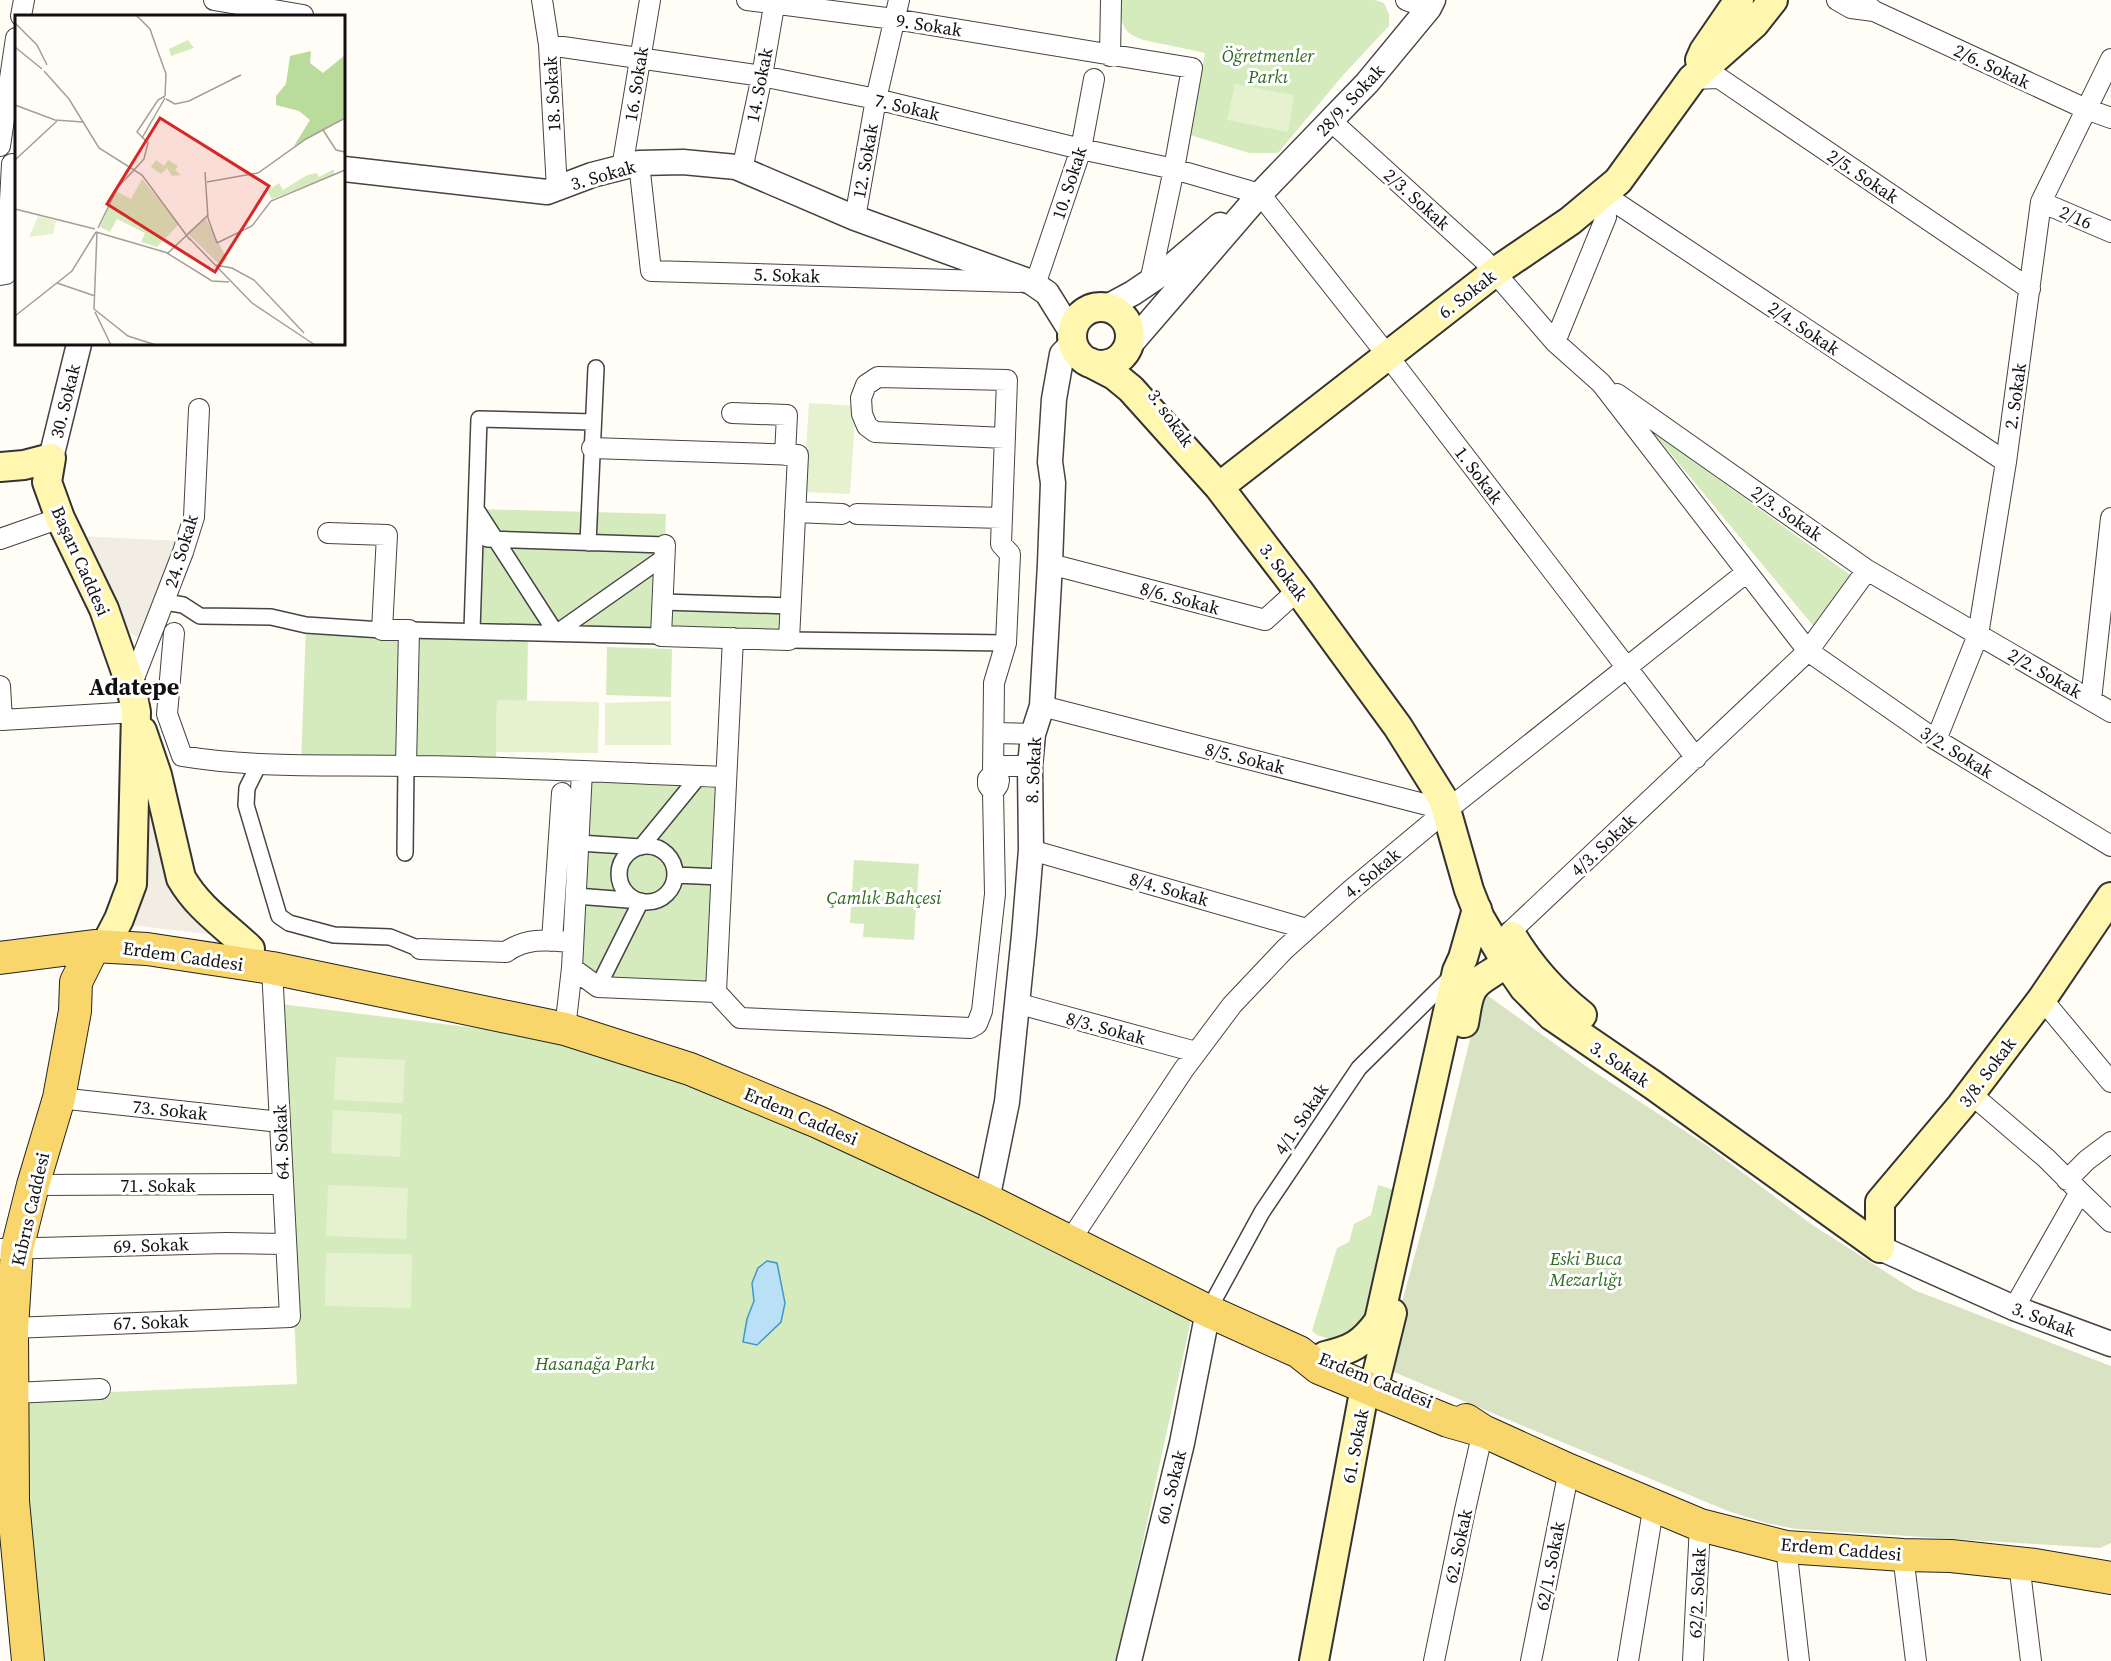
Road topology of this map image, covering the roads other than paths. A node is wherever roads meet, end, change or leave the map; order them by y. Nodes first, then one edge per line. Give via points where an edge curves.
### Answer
1 (24, 0) edge
2 (214, 0) edge
3 (542, 0) edge
4 (650, 0) edge
5 (747, 0) edge
6 (899, 0) edge
7 (1111, 0) edge
8 (1406, 0) edge
9 (1739, 0) edge
10 (1773, 0) edge
11 (1837, 0) edge
12 (774, 2) edge
13 (1431, 4) edge
14 (1868, 6) edge
15 (303, 10) edge
16 (21, 15) edge
17 (894, 19) junction
18 (12, 45) edge
19 (549, 45) junction
20 (1110, 56) junction
21 (639, 58) junction
22 (2111, 59) edge
23 (762, 76) junction
24 (1094, 79) dead end
25 (1692, 79) junction
26 (876, 99) junction
27 (2086, 109) junction
28 (2111, 118) edge
29 (1331, 121) junction
30 (0, 146) edge
31 (1081, 149) junction
32 (10, 164) edge
33 (630, 165) junction
34 (345, 169) edge
35 (1174, 169) junction
36 (742, 170) junction
37 (557, 189) junction
38 (1260, 194) junction
39 (1598, 198) junction
40 (2041, 202) junction
41 (855, 218) junction
42 (2111, 232) edge
43 (1495, 272) junction
44 (3, 275) edge
45 (1150, 282) junction
46 (1033, 284) junction
47 (2030, 289) junction
48 (1107, 307) junction
49 (1555, 342) junction
50 (79, 345) edge
51 (1078, 346) junction
52 (1129, 346) junction
53 (1388, 356) junction
54 (596, 368) dead end
55 (1601, 383) junction
56 (199, 409) dead end
57 (732, 413) dead end
58 (593, 422) junction
59 (1005, 438) junction
60 (592, 448) junction
61 (785, 455) junction
62 (51, 458) junction
63 (2006, 462) junction
64 (0, 467) edge
65 (1219, 487) junction
66 (476, 509) junction
67 (795, 512) junction
68 (60, 518) junction
69 (1002, 518) junction
70 (2111, 518) edge
71 (328, 532) dead end
72 (0, 539) edge
73 (475, 539) junction
74 (495, 540) junction
75 (588, 543) junction
76 (665, 551) junction
77 (1050, 564) junction
78 (1867, 570) junction
79 (1747, 572) junction
80 (1298, 590) junction
81 (165, 602) junction
82 (663, 602) junction
83 (790, 606) junction
84 (382, 630) junction
85 (409, 630) junction
86 (472, 630) junction
87 (174, 633) dead end
88 (556, 633) junction
89 (1978, 635) junction
90 (661, 636) junction
91 (733, 638) junction
92 (789, 640) junction
93 (1006, 643) junction
94 (1808, 651) junction
95 (1626, 668) junction
96 (0, 686) edge
97 (133, 699) junction
98 (2091, 700) junction
99 (1042, 706) junction
100 (2111, 712) edge
101 (994, 733) junction
102 (1033, 734) junction
103 (1936, 740) junction
104 (1695, 758) junction
105 (259, 764) junction
106 (406, 765) junction
107 (1030, 766) junction
108 (582, 771) junction
109 (699, 776) junction
110 (726, 777) junction
111 (993, 777) junction
112 (562, 793) dead end
113 (1447, 810) junction
114 (579, 843) junction
115 (2111, 846) edge
116 (641, 847) junction
117 (1031, 850) junction
118 (405, 853) dead end
119 (675, 875) junction
120 (721, 877) junction
121 (576, 896) junction
122 (2111, 897) edge
123 (641, 902) junction
124 (1476, 909) junction
125 (1307, 929) junction
126 (1510, 932) junction
127 (552, 940) junction
128 (573, 942) junction
129 (103, 943) junction
130 (420, 949) joint
131 (0, 958) edge
132 (261, 959) junction
133 (1506, 963) junction
134 (573, 968) junction
135 (1457, 971) junction
136 (598, 987) junction
137 (716, 992) junction
138 (2042, 999) junction
139 (1016, 1003) junction
140 (565, 1029) junction
141 (1196, 1052) junction
142 (2111, 1082) edge
143 (1971, 1094) junction
144 (59, 1098) junction
145 (280, 1122) junction
146 (2111, 1142) edge
147 (283, 1184) junction
148 (33, 1185) junction
149 (2074, 1186) junction
150 (987, 1200) junction
151 (2111, 1222) edge
152 (1069, 1242) junction
153 (285, 1245) junction
154 (1880, 1248) junction
155 (9, 1249) edge
156 (2014, 1308) junction
157 (1208, 1311) junction
158 (290, 1317) joint
159 (12, 1328) junction
160 (2111, 1344) edge
161 (1312, 1354) junction
162 (1376, 1386) junction
163 (100, 1389) dead end
164 (13, 1393) junction
165 (1483, 1431) junction
166 (1569, 1470) junction
167 (1654, 1504) junction
168 (1700, 1525) junction
169 (1786, 1547) junction
170 (1903, 1555) junction
171 (2111, 1556) edge
172 (2027, 1564) junction
173 (2111, 1578) edge
174 (28, 1661) edge
175 (1129, 1661) edge
176 (1314, 1661) edge
177 (1333, 1661) edge
178 (1434, 1661) edge
179 (1531, 1661) edge
180 (1628, 1661) edge
181 (1693, 1661) edge
182 (1799, 1661) edge
183 (1916, 1661) edge
184 (2031, 1661) edge

1 - 16 street
2 - 15 street
3 - 19 street, 18. Sokak
4 - 21 street, 16. Sokak
5 - 12 street, 9. Sokak
6 - 17 street, 12. Sokak
7 - 20 street
8 - 13 street
9 - 25 main road, 6. Sokak via 1704,51
10 - 25 main road, 6. Sokak via 1754,24
11 - 14 street, 2/6. Sokak via 1851,8
12 - 17 street, 9. Sokak
12 - 23 street, 14. Sokak
13 - 29 street, 28/9. Sokak
14 - 27 street, 2/6. Sokak
17 - 20 street, 9. Sokak
17 - 26 street, 12. Sokak
18 - 30 street
19 - 21 street, 7. Sokak
19 - 37 street, 18. Sokak
20 - 35 street, 9. Sokak via 1192,68
21 - 23 street, 7. Sokak
21 - 33 street, 16. Sokak
22 - 27 street, 2. Sokak
23 - 26 street, 7. Sokak
23 - 36 street, 14. Sokak
24 - 31 street, 10. Sokak
25 - 39 main road, 6. Sokak via 1618,181
25 - 47 street, 2/5. Sokak via 1719,78
26 - 31 street, 7. Sokak
26 - 41 street, 12. Sokak
27 - 28 street, 2/6. Sokak
27 - 40 street, 2. Sokak
29 - 38 street, 28/9. Sokak
29 - 43 street, 2/3. Sokak
31 - 35 street, 7. Sokak
31 - 46 street, 10. Sokak
32 - 44 street
33 - 36 street, 3. Sokak via 683,162
33 - 37 street, 3. Sokak
33 - 46 street, 5. Sokak via 651,271
34 - 37 street, 3. Sokak via 547,192
35 - 38 street, 7. Sokak
35 - 45 street, 9. Sokak
36 - 41 street, 3. Sokak
38 - 45 street, 28/9. Sokak
38 - 52 street, 28/9. Sokak
38 - 53 street, 1. Sokak
39 - 43 main road, 6. Sokak
39 - 49 street via 1606,217
39 - 63 street, 2/4. Sokak
40 - 42 street, 2/16
40 - 47 street, 2. Sokak
41 - 46 street, 3. Sokak
43 - 49 street, 2/3. Sokak
43 - 53 main road, 6. Sokak
45 - 48 street, 28/9. Sokak
46 - 51 street, 3. Sokak via 1047,293
47 - 63 street, 2. Sokak
48 - 51 main road via 1080,315
48 - 52 main road, 3. sokak via 1124,317 1131,336
49 - 55 street, 2/3. Sokak
50 - 62 street, 30. Sokak
51 - 52 main road via 1098,365 1117,361
51 - 65 main road, 3. Sokak via 1131,389
51 - 77 street, 8. Sokak via 1062,354 1054,399
52 - 65 main road, 3. sokak via 1133,363
53 - 65 main road, 6. Sokak
53 - 95 street, 1. Sokak
54 - 58 street
55 - 78 street, 2/3. Sokak
55 - 79 street, 2/3. Sokak
56 - 81 street, 24. Sokak via 194,517
57 - 61 street via 787,415
58 - 60 street
58 - 66 street via 479,418
59 - 59 street via 1007,380 878,377 866,385 861,398 861,414 875,432
59 - 69 street
60 - 61 street
60 - 75 street
61 - 67 street via 798,455
62 - 64 main road
62 - 68 main road, Başarı Caddesi via 47,482
63 - 89 street, 2. Sokak
65 - 80 main road, 3. Sokak
66 - 73 street
66 - 74 street
67 - 69 street
67 - 83 street
68 - 72 street
68 - 97 main road, Başarı Caddesi via 104,609
69 - 93 street via 1001,544 1010,554
70 - 98 street
71 - 84 street via 387,535
73 - 74 street
73 - 86 street
74 - 75 street
74 - 88 street
75 - 76 street
76 - 82 street
76 - 88 street
77 - 80 street, 8/6. Sokak via 1265,620
77 - 99 street, 8. Sokak
78 - 89 street, 2/3. Sokak
78 - 94 street
79 - 94 street, 2/3. Sokak
79 - 95 street, 4. Sokak
80 - 113 main road, 3. Sokak via 1398,727
81 - 84 street via 183,605 200,616 271,618 306,625
81 - 97 street, 24. Sokak
82 - 83 street
82 - 90 street
83 - 92 street
84 - 85 street
85 - 86 street
85 - 106 street
86 - 88 street
87 - 105 street via 167,714 182,756
88 - 90 street
89 - 98 street, 2/2. Sokak
89 - 103 street, 2. Sokak
90 - 91 street
91 - 92 street
91 - 110 street
92 - 93 street
93 - 101 street via 994,683
94 - 103 street, 3/2. Sokak
94 - 104 street, 4/3. Sokak
95 - 104 street, 1. Sokak
95 - 113 street, 4. Sokak
96 - 97 street via 2,720
97 - 129 main road, Başarı Caddesi via 132,853 117,880
97 - 132 main road, Başarı Caddesi via 157,775 181,878 205,911
98 - 100 street, 2/2. Sokak
99 - 102 street, 8. Sokak
99 - 113 street, 8/5. Sokak
101 - 102 street
101 - 111 street
102 - 107 street, 8. Sokak
103 - 115 street, 3/2. Sokak
104 - 126 street, 4/3. Sokak
105 - 106 street
105 - 130 street via 247,788 246,805 279,916 289,923 334,935 390,937
106 - 108 street
106 - 118 street
107 - 111 street
107 - 117 street, 8. Sokak
108 - 109 street
108 - 114 street
109 - 110 street
109 - 116 street
110 - 120 street
111 - 137 street via 995,894 982,1011 977,1024 963,1029 740,1018
112 - 127 street
113 - 124 main road, 3. Sokak
113 - 125 street, 4. Sokak
113 - 126 main road, 3. Sokak
114 - 116 street
114 - 121 street
116 - 119 street via 650,846 666,853
116 - 123 street via 625,856 619,874 625,892
117 - 125 street, 8/4. Sokak
117 - 139 street, 8. Sokak
119 - 120 street
119 - 123 street via 667,894
120 - 137 street
121 - 123 street
121 - 128 street
122 - 138 main road, 3/8. Sokak
123 - 136 street
124 - 133 main road, 3. Sokak
124 - 135 main road
125 - 141 street, 4. Sokak via 1232,1005
126 - 133 main road via 1512,948
126 - 154 main road, 3. Sokak via 1528,961 1566,1002 1847,1205
127 - 128 street
127 - 130 street via 535,939 506,952
128 - 134 street
129 - 131 main road, Erdem Caddesi
129 - 132 main road, Erdem Caddesi
129 - 144 main road, Kıbrıs Caddesi via 76,982 75,1011
132 - 140 main road, Erdem Caddesi
132 - 145 street, 64. Sokak
133 - 154 main road, 3. Sokak via 1552,1016
133 - 162 main road via 1472,988
134 - 136 street
134 - 140 street
135 - 157 street, 4/1. Sokak via 1359,1068 1262,1212
135 - 161 main road via 1379,1321 1370,1334 1347,1351
136 - 137 street
138 - 142 street
138 - 143 main road, 3/8. Sokak
139 - 141 street, 8/3. Sokak
139 - 150 street, 8. Sokak via 1007,1102
140 - 150 main road, Erdem Caddesi via 690,1069 818,1122
141 - 152 street, 4. Sokak
143 - 149 street
143 - 154 main road, 3/8. Sokak via 1880,1202
144 - 145 street, 73. Sokak
144 - 148 main road, Kıbrıs Caddesi
145 - 147 street, 64. Sokak
146 - 149 street via 2087,1160
147 - 148 street, 71. Sokak
147 - 153 street, 64. Sokak
148 - 155 main road, Kıbrıs Caddesi
149 - 151 street
149 - 156 street
150 - 152 main road, Erdem Caddesi
152 - 157 main road, Erdem Caddesi
153 - 155 street, 69. Sokak via 226,1242
153 - 158 street, 64. Sokak
154 - 156 street, 3. Sokak
155 - 159 main road, Kıbrıs Caddesi
156 - 160 street, 3. Sokak
157 - 161 main road, Erdem Caddesi
157 - 175 street, 60. Sokak via 1182,1443
158 - 159 street, 67. Sokak
159 - 164 main road, Kıbrıs Caddesi
161 - 162 main road, Erdem Caddesi via 1319,1368
162 - 165 main road, Erdem Caddesi via 1451,1411
162 - 176 main road, 61. Sokak
162 - 177 main road, 61. Sokak
163 - 164 street
164 - 174 main road, Kıbrıs Caddesi via 13,1501
165 - 166 main road, Erdem Caddesi
165 - 178 street, 62. Sokak
166 - 167 main road, Erdem Caddesi
166 - 179 street, 62/1. Sokak
167 - 168 main road, Erdem Caddesi
167 - 180 street
168 - 169 main road, Erdem Caddesi
168 - 181 street, 62/2. Sokak
169 - 170 main road, Erdem Caddesi
169 - 182 street
170 - 172 main road, Erdem Caddesi
170 - 183 street
171 - 172 main road via 2081,1566
172 - 173 main road, Erdem Caddesi
172 - 184 street

